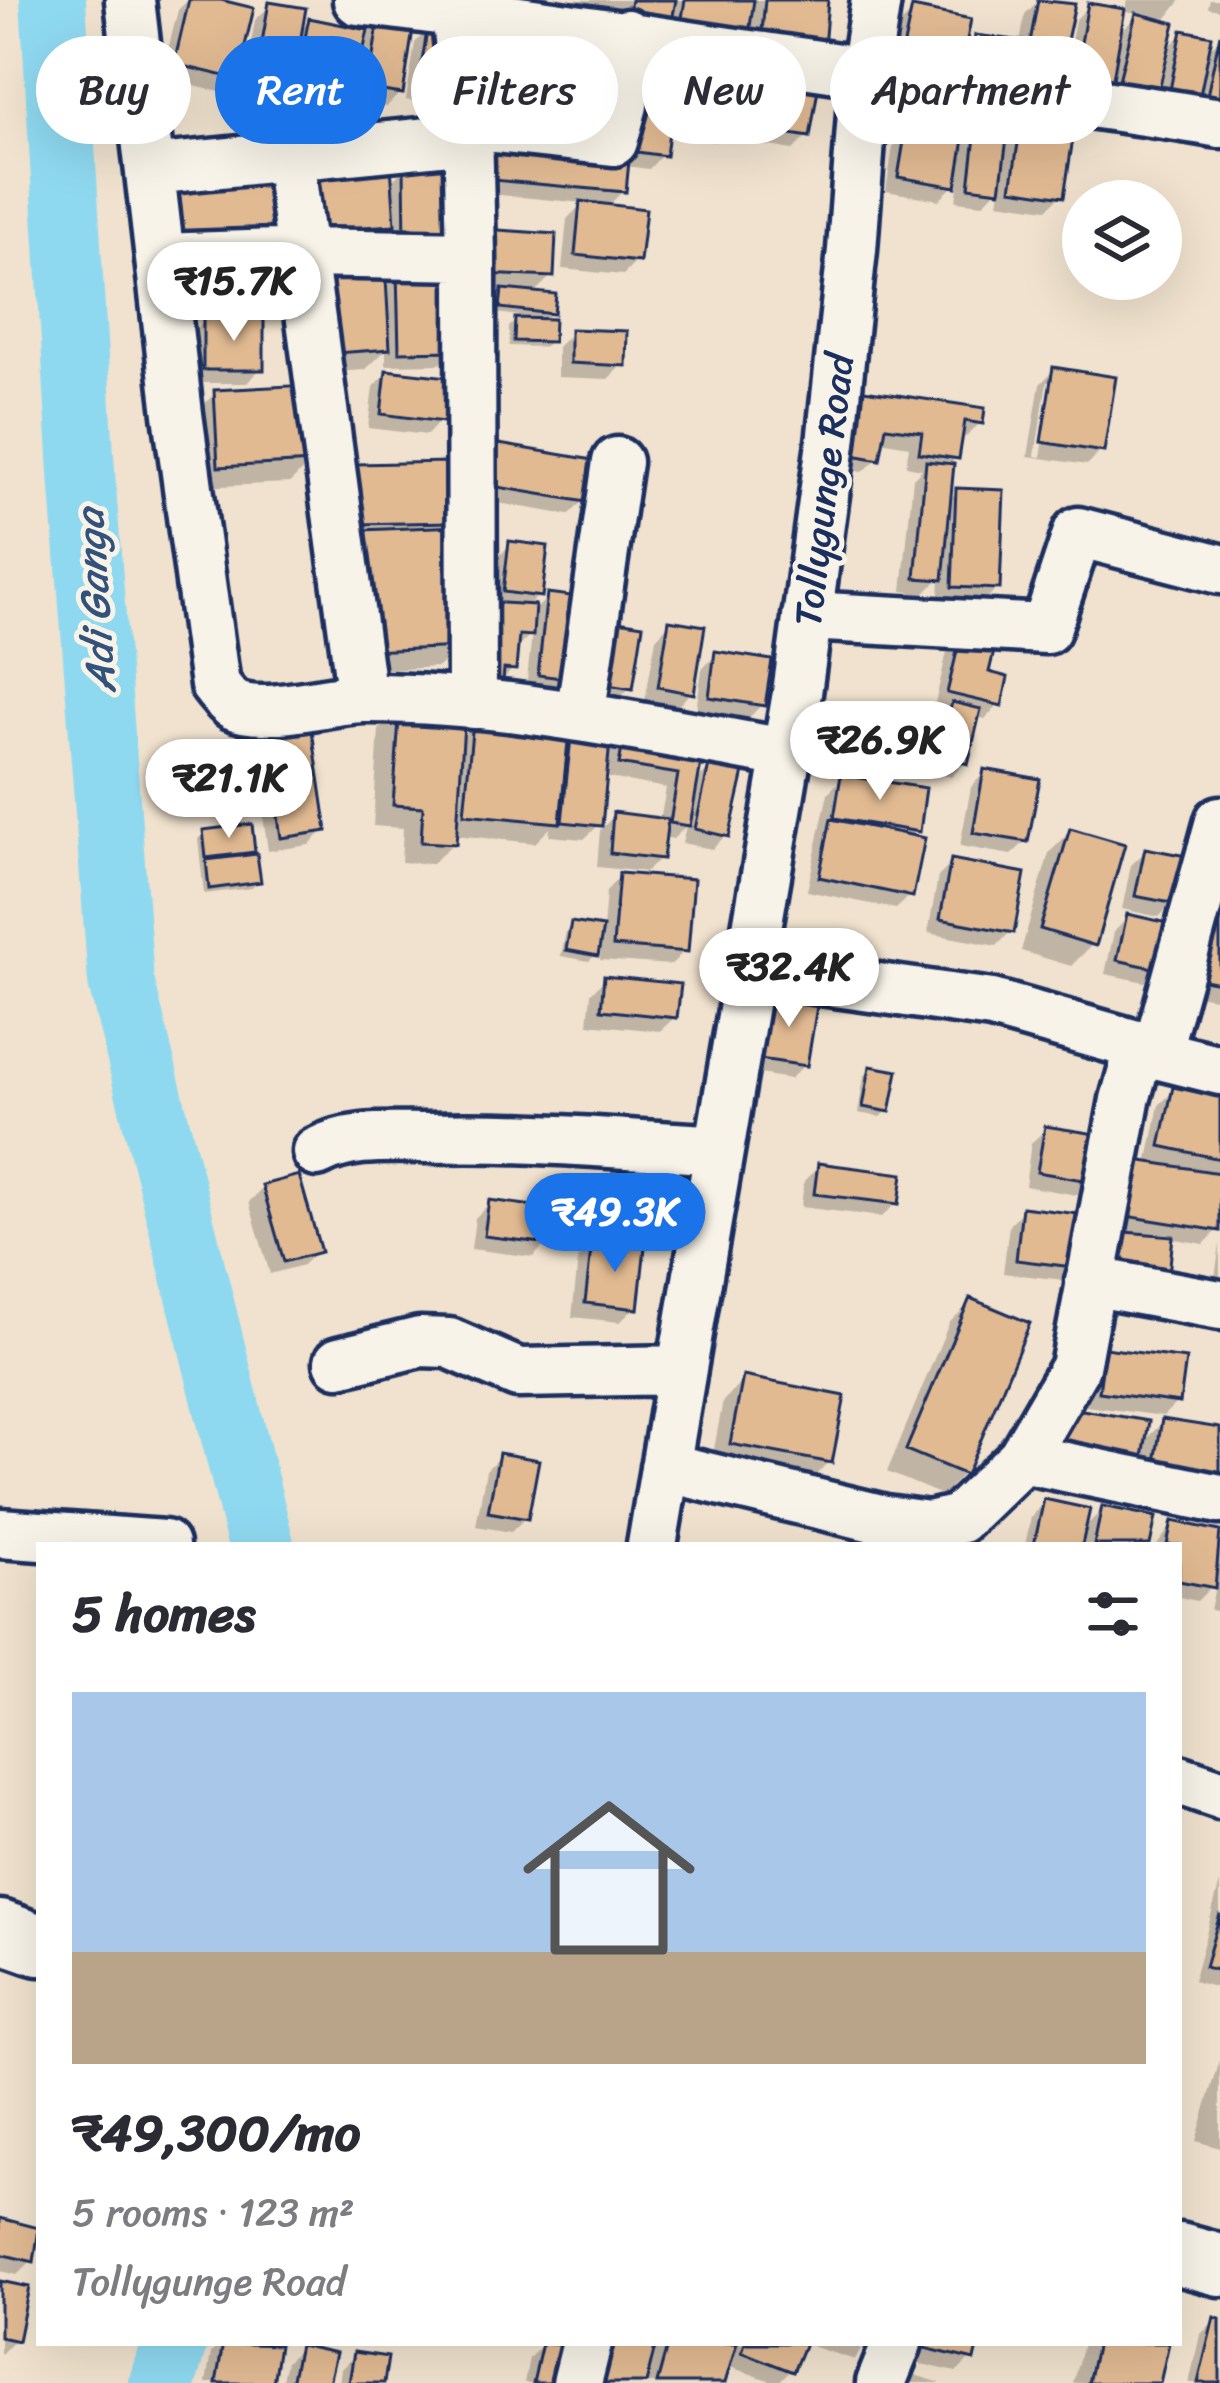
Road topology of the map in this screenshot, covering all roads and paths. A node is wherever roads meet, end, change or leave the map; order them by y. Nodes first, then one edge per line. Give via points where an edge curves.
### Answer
1 (130, 0) edge
2 (358, 0) edge
3 (876, 0) edge
4 (456, 12) junction
5 (627, 34) junction
6 (458, 36) edge
7 (870, 36) edge
8 (830, 66) edge
9 (1112, 105) edge
10 (618, 123) edge
11 (1220, 124) edge
12 (411, 139) edge
13 (468, 144) edge
14 (859, 144) edge
15 (289, 157) junction
16 (150, 170) junction
17 (302, 253) junction
18 (472, 256) junction
19 (160, 258) junction
20 (616, 462) dead end
21 (1220, 569) edge
22 (807, 616) junction
23 (362, 698) junction
24 (472, 704) junction
25 (580, 717) junction
26 (785, 753) junction
27 (1220, 821) edge
28 (750, 970) junction
29 (1148, 1050) junction
30 (1220, 1070) edge
31 (718, 1150) junction
32 (317, 1152) dead end
33 (1090, 1281) junction
34 (1220, 1305) edge
35 (339, 1362) dead end
36 (680, 1370) junction
37 (1022, 1458) junction
38 (665, 1467) junction
39 (1220, 1499) edge
40 (0, 1533) edge
41 (931, 1535) edge
42 (123, 1542) edge
43 (652, 1542) edge
44 (1182, 1781) edge
45 (1220, 1795) edge
46 (1182, 2255) edge
47 (1220, 2265) edge
48 (586, 2346) edge
49 (896, 2346) edge
50 (577, 2383) edge
51 (881, 2383) edge

1 - 16 street
2 - 4 street
3 - 7 street, Tollygunge Road
4 - 5 street
4 - 6 street
5 - 8 street
5 - 10 street
9 - 11 street
12 - 15 street
13 - 18 street
14 - 22 street, Tollygunge Road
15 - 16 street
15 - 17 street
16 - 19 street
17 - 18 street
17 - 19 street
17 - 23 street
18 - 24 street
19 - 23 street via 215,685 232,704 259,710
20 - 25 street
21 - 22 street via 1078,532 1046,629
22 - 26 street, Tollygunge Road
23 - 24 street
24 - 25 street
25 - 26 street
26 - 28 street, Tollygunge Road
27 - 29 street
28 - 29 street via 992,1004
28 - 31 street, Tollygunge Road
29 - 30 street
29 - 33 street
31 - 32 street via 505,1136 362,1139
31 - 36 street, Tollygunge Road
33 - 34 street
33 - 37 street via 1075,1367
35 - 36 street via 420,1342 449,1343 518,1373
36 - 38 street, Tollygunge Road
37 - 39 street
37 - 41 street
38 - 41 street
38 - 43 street, Tollygunge Road
40 - 42 street
44 - 45 street
46 - 47 main road
48 - 50 street
49 - 51 street

